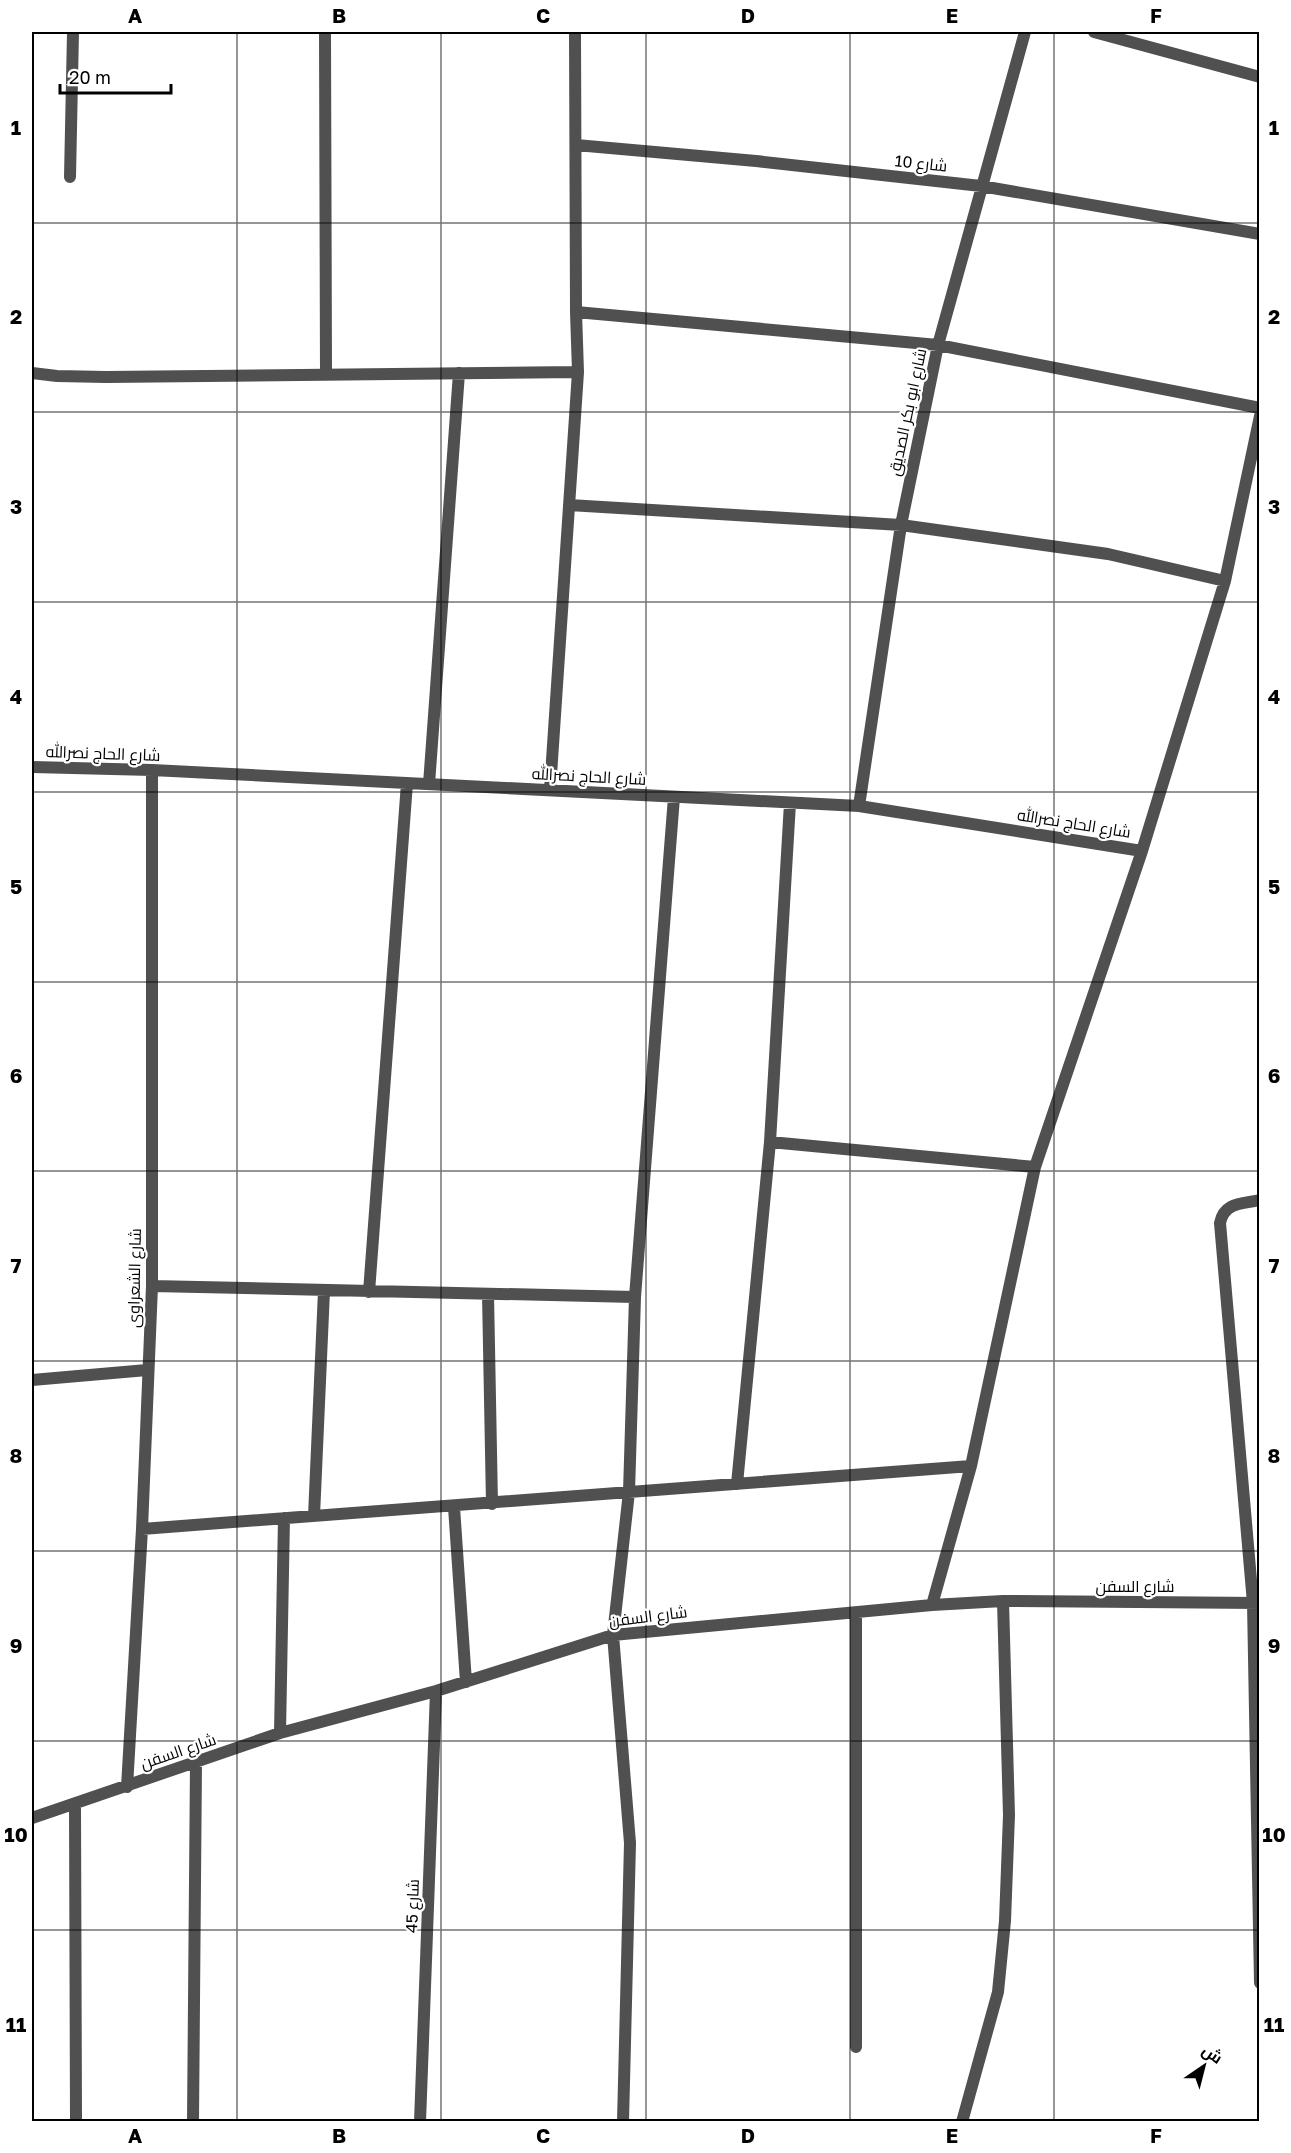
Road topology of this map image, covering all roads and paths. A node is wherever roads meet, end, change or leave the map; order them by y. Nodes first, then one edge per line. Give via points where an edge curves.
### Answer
1 (73, 32) edge
2 (325, 32) edge
3 (575, 32) edge
4 (1025, 32) edge
5 (1094, 32) edge
6 (1260, 77) edge
7 (576, 145) junction
8 (70, 177) dead end
9 (981, 186) junction
10 (1260, 234) edge
11 (576, 312) junction
12 (938, 345) junction
13 (578, 372) junction
14 (32, 373) edge
15 (459, 373) junction
16 (326, 374) junction
17 (1260, 408) edge
18 (1260, 416) edge
19 (569, 505) junction
20 (901, 525) junction
21 (1225, 581) junction
22 (32, 767) edge
23 (152, 770) junction
24 (407, 783) junction
25 (429, 784) junction
26 (550, 790) junction
27 (674, 797) junction
28 (790, 803) junction
29 (859, 806) junction
30 (1142, 851) junction
31 (770, 1142) junction
32 (1035, 1167) junction
33 (1260, 1200) edge
34 (152, 1286) junction
35 (324, 1291) junction
36 (369, 1292) junction
37 (488, 1294) junction
38 (635, 1297) junction
39 (147, 1370) junction
40 (32, 1380) edge
41 (971, 1466) junction
42 (737, 1484) junction
43 (629, 1492) junction
44 (492, 1504) junction
45 (454, 1507) junction
46 (314, 1516) junction
47 (284, 1518) junction
48 (142, 1529) junction
49 (1003, 1601) junction
50 (1256, 1603) edge
51 (932, 1605) junction
52 (856, 1613) junction
53 (613, 1635) junction
54 (466, 1682) junction
55 (436, 1691) junction
56 (280, 1733) junction
57 (196, 1762) junction
58 (127, 1786) junction
59 (75, 1804) junction
60 (32, 1818) edge
61 (1260, 1983) edge
62 (856, 2047) dead end
63 (76, 2121) edge
64 (193, 2121) edge
65 (420, 2121) edge
66 (623, 2121) edge
67 (962, 2121) edge

1 - 8 street
2 - 16 street
3 - 7 street
4 - 9 street, شارع ابو بكر الصديق
5 - 6 street
7 - 9 street, شارع 10
7 - 11 street
9 - 10 street, شارع 10
9 - 12 street, شارع ابو بكر الصديق
11 - 12 street
11 - 13 street
12 - 17 street
12 - 20 street, شارع ابو بكر الصديق
13 - 15 street
13 - 19 street
14 - 16 street via 96,377
15 - 16 street
15 - 25 street
18 - 21 street
19 - 20 street
19 - 26 street
20 - 21 street via 1108,554
20 - 29 street, شارع ابو بكر الصديق
21 - 30 street
22 - 23 street, شارع الحاج نصرالله
23 - 24 street, شارع الحاج نصرالله
23 - 34 street, شارع الشعراوى
24 - 25 street, شارع الحاج نصرالله
24 - 36 street
25 - 26 street, شارع الحاج نصرالله
26 - 27 street, شارع الحاج نصرالله
27 - 28 street, شارع الحاج نصرالله
27 - 38 street
28 - 29 street, شارع الحاج نصرالله
28 - 31 street
29 - 30 street, شارع الحاج نصرالله
30 - 32 street
31 - 32 street
31 - 42 street
32 - 41 street
33 - 50 street via 1226,1209 1220,1223
34 - 35 street
34 - 39 street, شارع الشعراوى
35 - 36 street
35 - 46 street
36 - 37 street
37 - 38 street
37 - 44 street
38 - 43 street
39 - 40 street
39 - 48 street, شارع الشعراوى
41 - 42 street
41 - 51 street
42 - 43 street
43 - 44 street
43 - 53 street
44 - 45 street
45 - 46 street
45 - 54 street
46 - 47 street
47 - 48 street
47 - 56 street
48 - 58 street, شارع الشعراوى
49 - 50 street, شارع السفن
49 - 51 street, شارع السفن
49 - 67 street via 1009,1815 1005,1921 998,1992
50 - 61 street
51 - 52 street, شارع السفن
52 - 53 street, شارع السفن
52 - 62 street
53 - 54 street, شارع السفن
53 - 66 street via 630,1844
54 - 55 street, شارع السفن
55 - 56 street, شارع السفن
55 - 65 street, شارع 45
56 - 57 street, شارع السفن
57 - 58 street, شارع السفن
57 - 64 street
58 - 59 street, شارع السفن
59 - 60 street, شارع السفن
59 - 63 street

